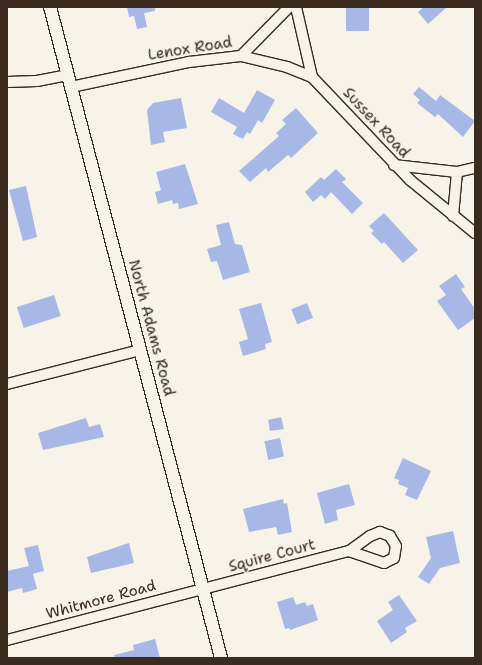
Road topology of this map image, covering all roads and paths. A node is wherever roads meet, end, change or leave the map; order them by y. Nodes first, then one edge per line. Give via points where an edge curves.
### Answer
1 (50, 7) edge
2 (289, 7) edge
3 (296, 7) edge
4 (240, 56) junction
5 (68, 75) junction
6 (312, 77) junction
7 (7, 82) edge
8 (71, 87) junction
9 (394, 164) junction
10 (475, 168) edge
11 (457, 172) junction
12 (453, 216) junction
13 (475, 233) edge
14 (140, 350) junction
15 (7, 384) edge
16 (349, 552) dead end
17 (203, 589) junction
18 (7, 640) edge
19 (221, 658) edge

1 - 5 street, North Adams Road
2 - 4 street
3 - 6 street
4 - 6 street, Lenox Road via 287,67
4 - 8 street, Lenox Road via 189,62
5 - 7 street via 37,81
5 - 8 street, North Adams Road
6 - 9 street, Sussex Road
8 - 14 street, North Adams Road
9 - 11 street
9 - 12 street, Sussex Road
10 - 11 street
11 - 12 street
12 - 13 street, Sussex Road
14 - 15 street
14 - 17 street, North Adams Road
16 - 17 street, Squire Court
17 - 18 street, Whitmore Road
17 - 19 street, North Adams Road

